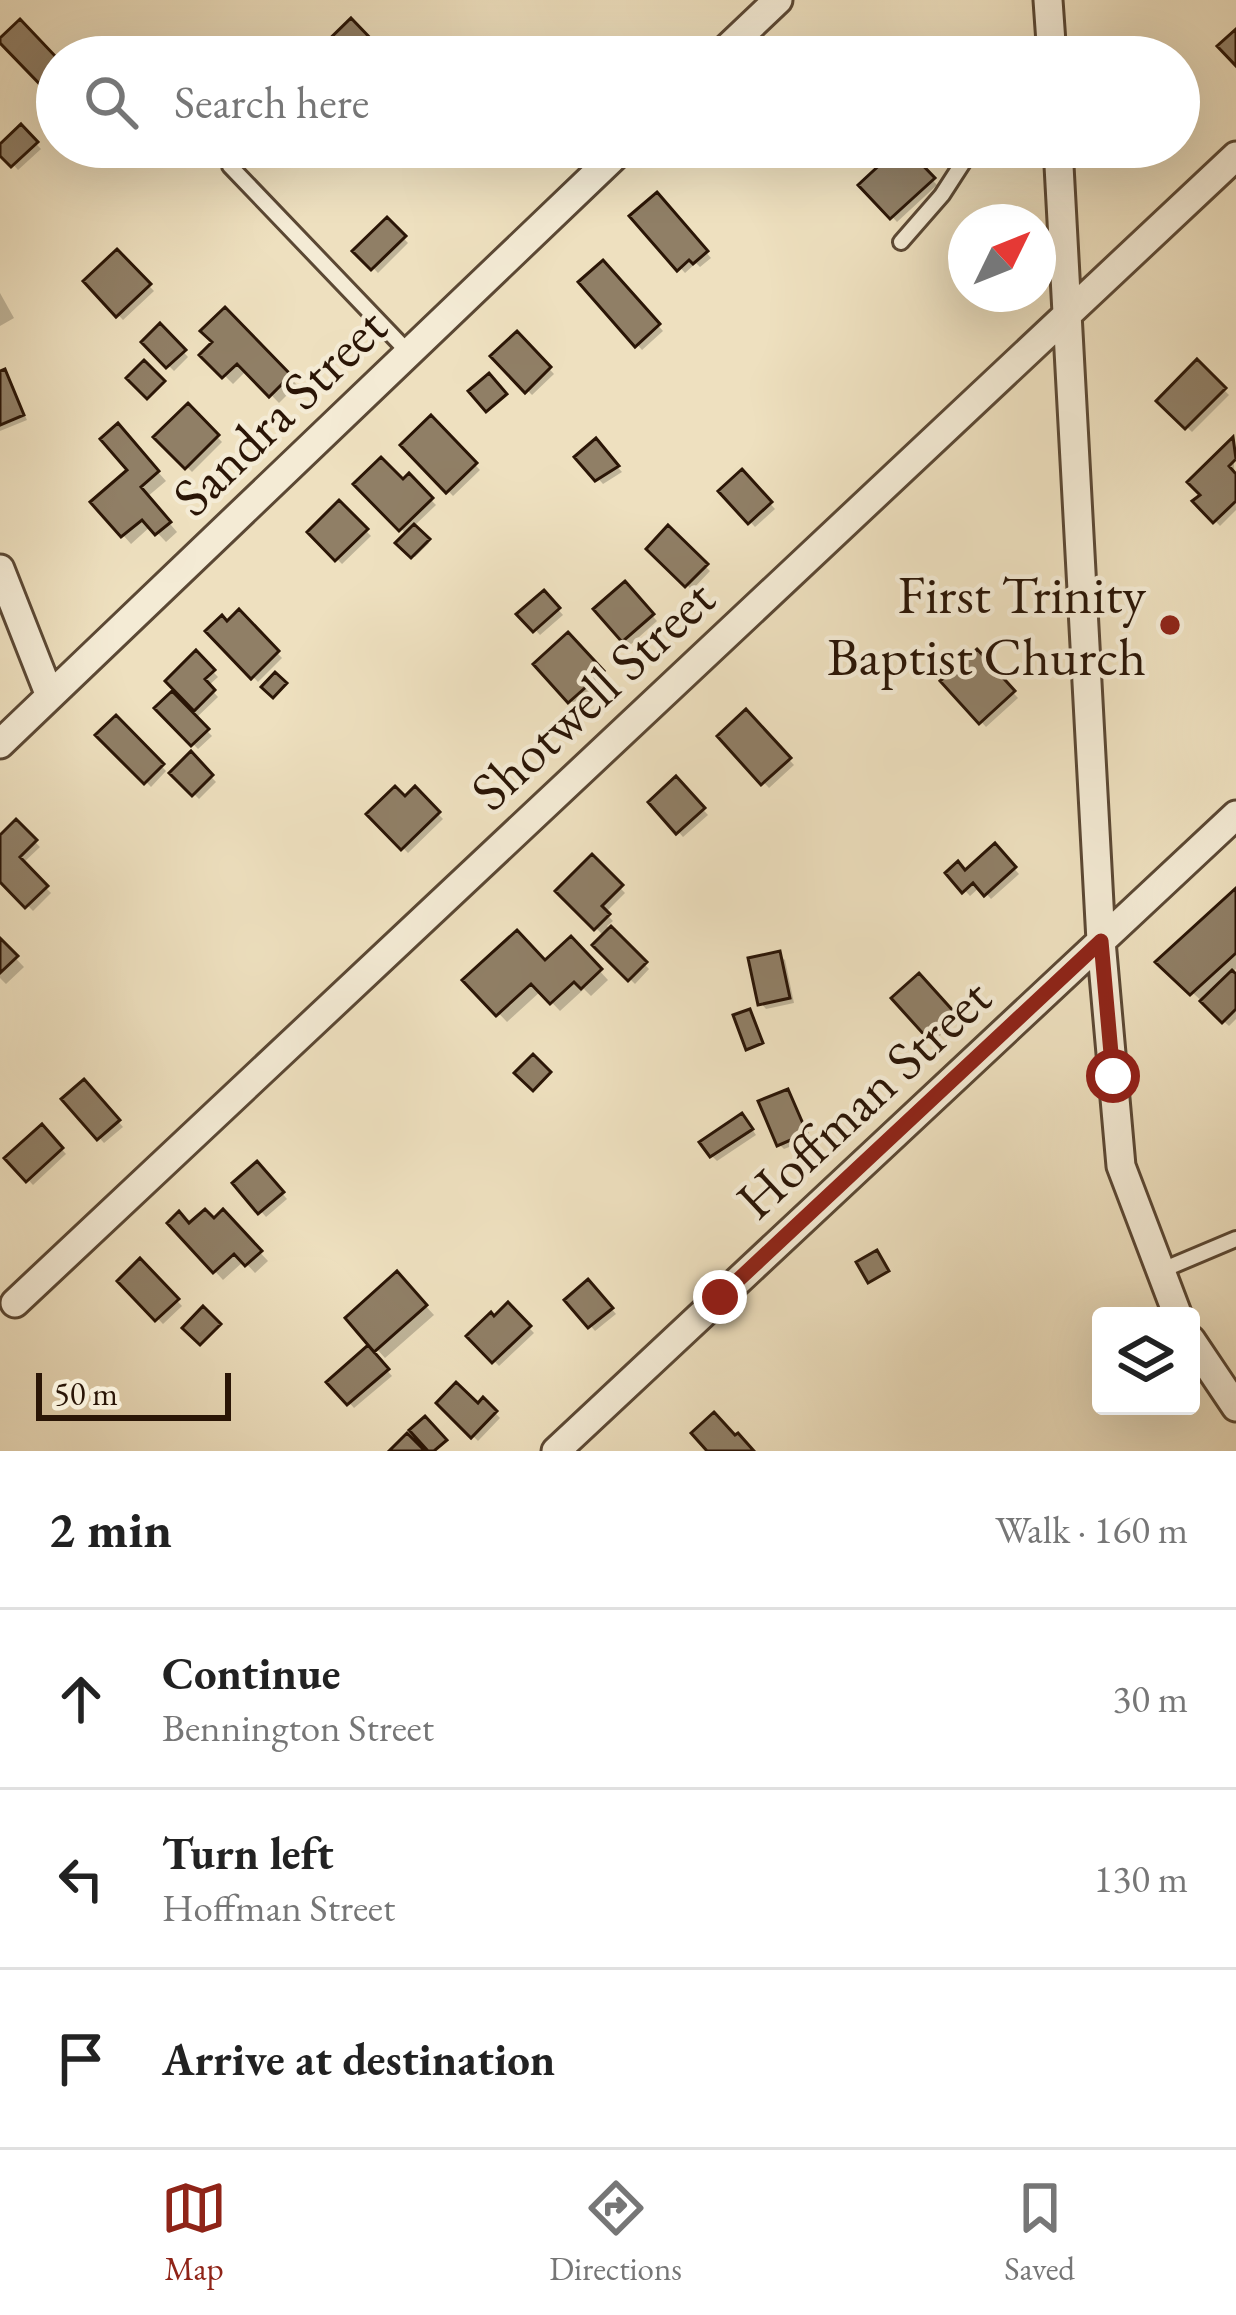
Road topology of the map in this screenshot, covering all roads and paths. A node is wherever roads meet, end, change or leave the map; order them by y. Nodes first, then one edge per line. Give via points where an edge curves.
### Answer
1 (778, 0) edge
2 (1048, 0) edge
3 (740, 36) edge
4 (1051, 36) edge
5 (1236, 156) edge
6 (232, 168) edge
7 (602, 168) edge
8 (959, 168) edge
9 (1059, 168) edge
10 (902, 242) dead end
11 (1069, 313) junction
12 (409, 353) junction
13 (0, 569) edge
14 (50, 696) junction
15 (0, 744) edge
16 (1236, 815) edge
17 (1101, 941) junction
18 (1236, 1239) edge
19 (1160, 1271) junction
20 (15, 1303) dead end
21 (1174, 1307) edge
22 (1200, 1353) edge
23 (1236, 1407) edge
24 (556, 1451) edge

1 - 3 street
2 - 4 street
5 - 11 street, Shotwell Street
6 - 12 lane
7 - 12 street, Sandra Street
8 - 10 lane
9 - 11 street
11 - 17 street
11 - 20 street, Shotwell Street
12 - 14 street, Sandra Street
13 - 14 street
14 - 15 street, Sandra Street
16 - 17 street, Hoffman Street
17 - 19 street via 1121,1166
17 - 24 street, Hoffman Street
18 - 19 lane
19 - 21 street
22 - 23 street

